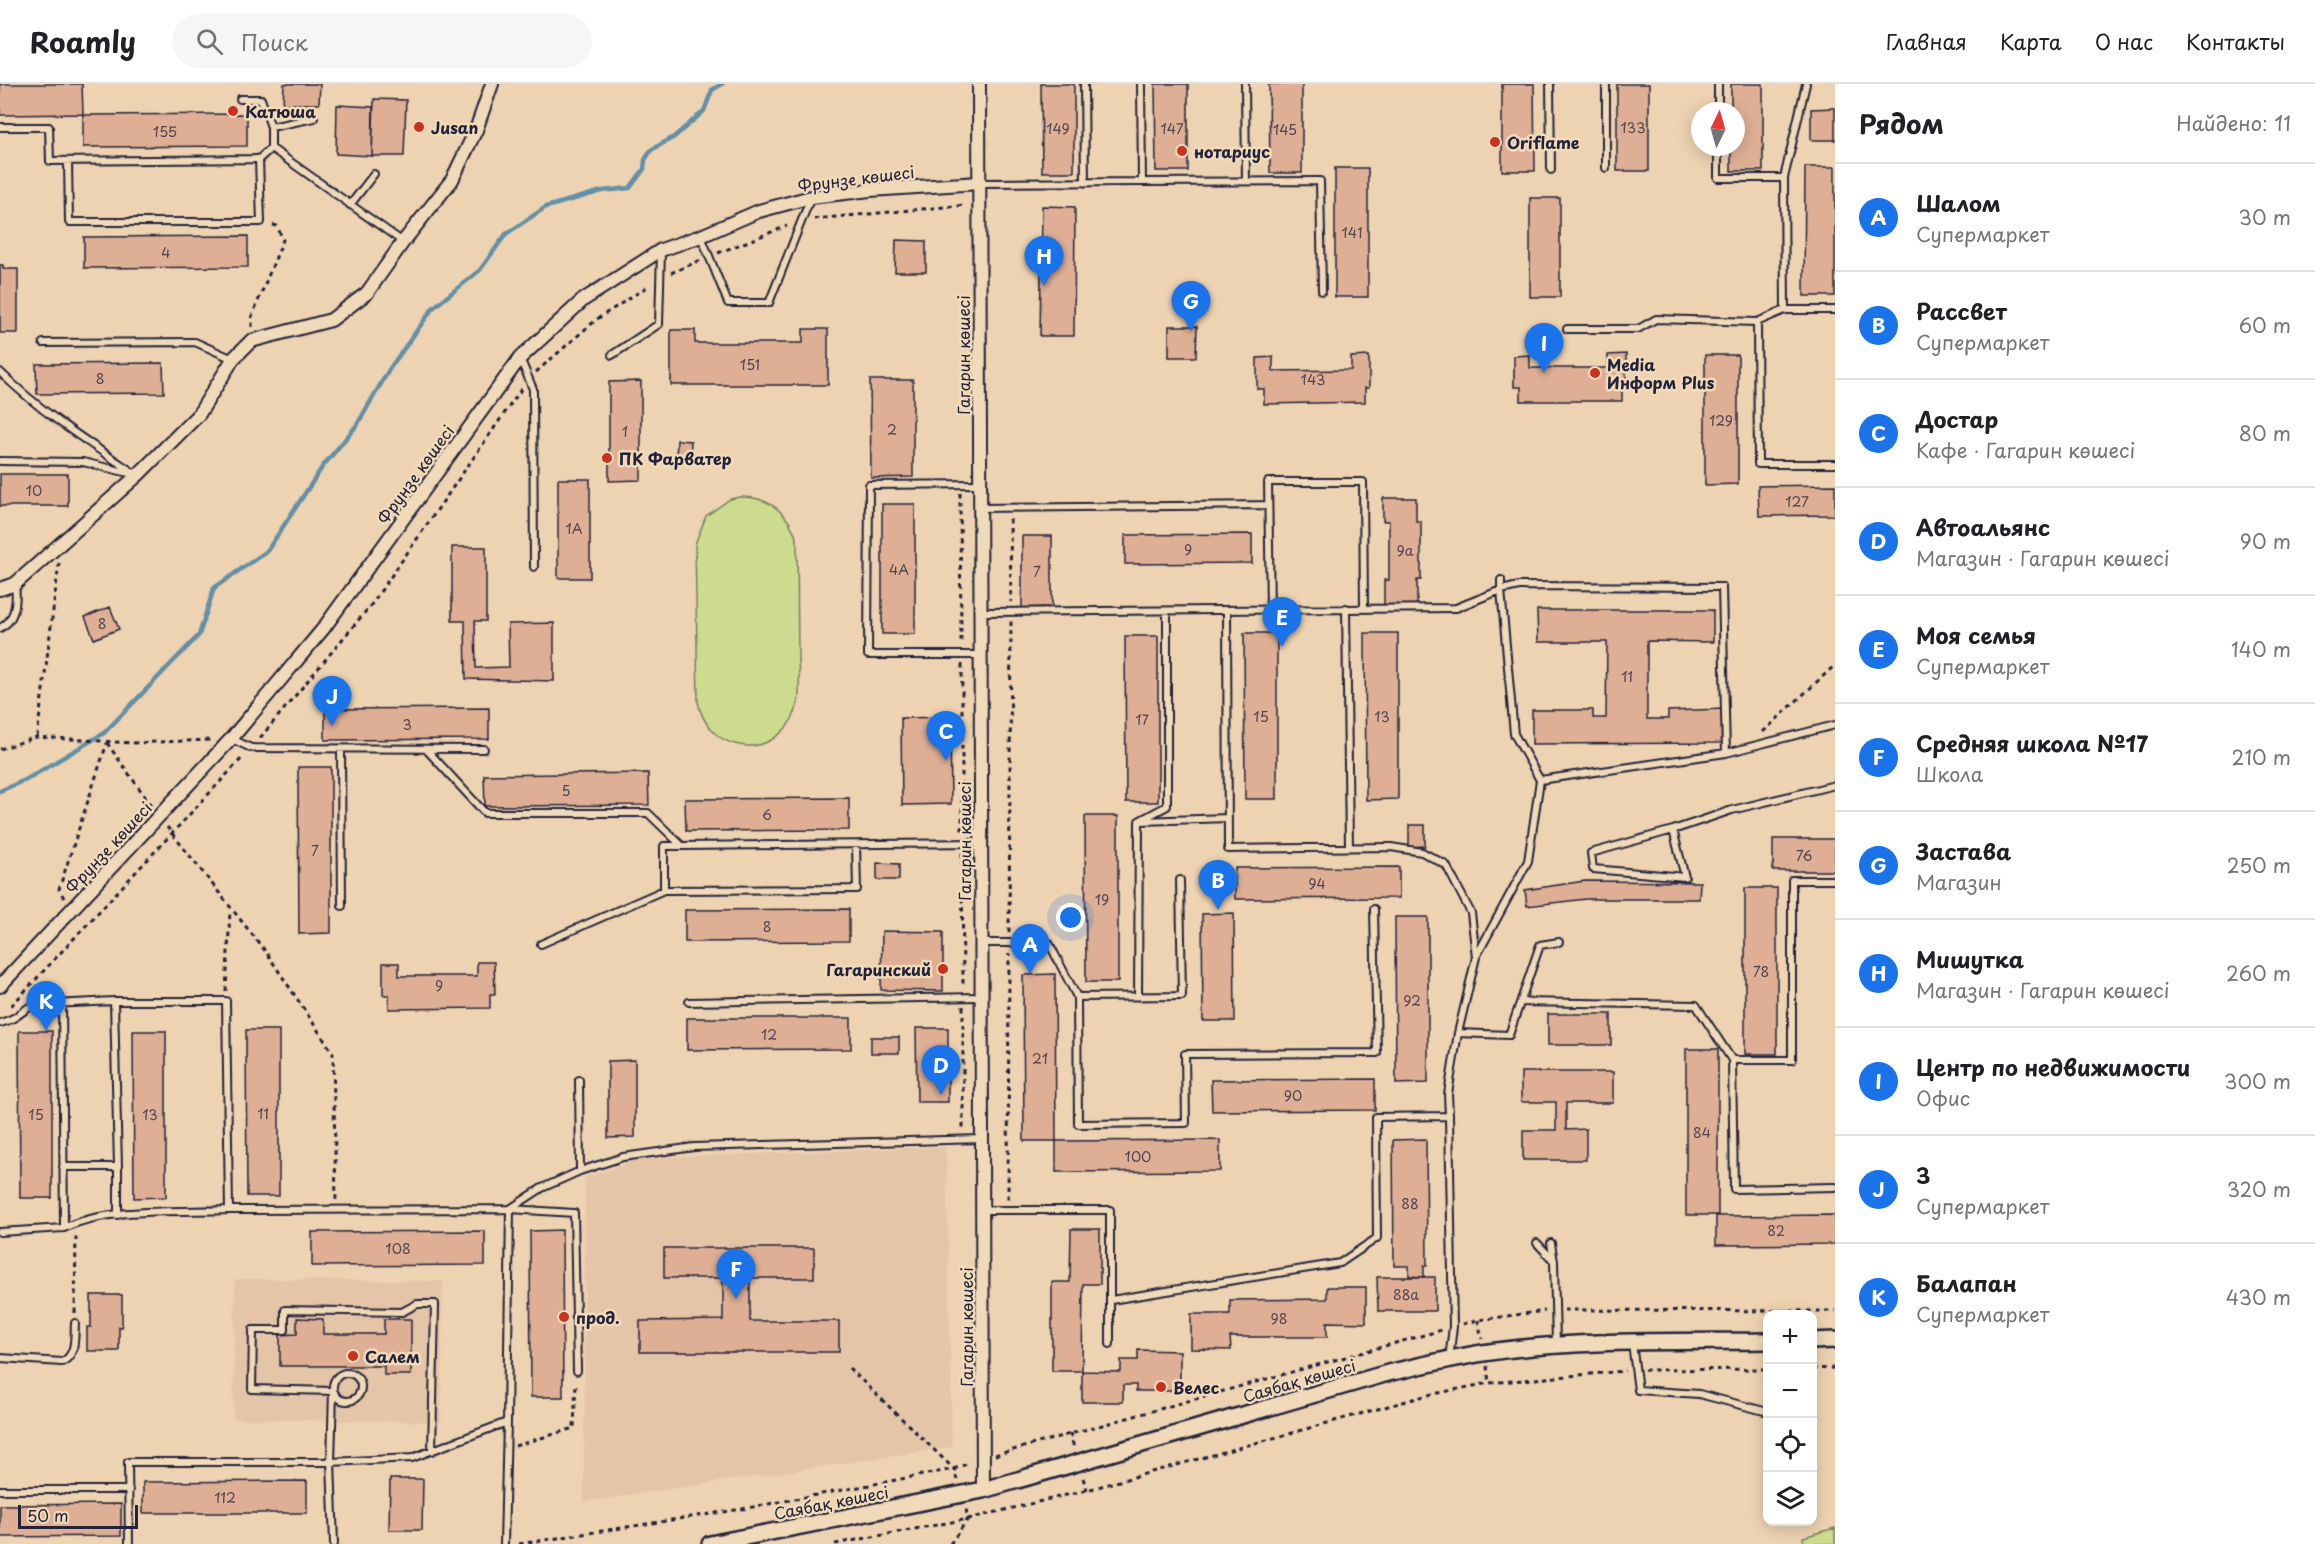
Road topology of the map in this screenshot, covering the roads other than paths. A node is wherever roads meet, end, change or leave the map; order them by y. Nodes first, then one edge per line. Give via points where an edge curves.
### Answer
1 (492, 84) edge
2 (979, 84) edge
3 (1084, 84) edge
4 (1141, 84) edge
5 (1245, 84) edge
6 (1550, 84) edge
7 (1606, 84) edge
8 (1718, 84) edge
9 (1806, 84) edge
10 (240, 99) dead end
11 (1718, 102) edge
12 (314, 118) dead end
13 (0, 127) edge
14 (271, 127) junction
15 (271, 148) junction
16 (1718, 156) edge
17 (259, 159) junction
18 (68, 161) junction
19 (1606, 168) dead end
20 (1551, 170) dead end
21 (374, 174) dead end
22 (1784, 178) junction
23 (1246, 181) junction
24 (1142, 182) junction
25 (980, 183) junction
26 (1085, 183) junction
27 (811, 197) junction
28 (350, 205) junction
29 (701, 236) junction
30 (403, 242) junction
31 (661, 250) junction
32 (1322, 291) dead end
33 (1785, 310) junction
34 (1835, 310) edge
35 (1757, 322) junction
36 (1567, 329) dead end
37 (43, 343) dead end
38 (612, 355) dead end
39 (520, 358) junction
40 (233, 359) junction
41 (0, 372) edge
42 (0, 461) edge
43 (1835, 464) edge
44 (138, 475) junction
45 (980, 484) junction
46 (1268, 504) junction
47 (980, 508) junction
48 (534, 567) dead end
49 (1501, 580) dead end
50 (15, 584) junction
51 (0, 589) edge
52 (1501, 590) junction
53 (1346, 608) junction
54 (1270, 609) junction
55 (1364, 609) junction
56 (1227, 610) junction
57 (1167, 611) junction
58 (980, 612) junction
59 (0, 628) edge
60 (980, 655) junction
61 (1835, 725) edge
62 (231, 739) junction
63 (341, 749) junction
64 (426, 749) junction
65 (484, 749) dead end
66 (1726, 753) junction
67 (1540, 780) junction
68 (1835, 785) edge
69 (1228, 818) junction
70 (1139, 821) junction
71 (1673, 830) junction
72 (981, 843) junction
73 (856, 845) junction
74 (682, 846) junction
75 (1349, 847) junction
76 (1180, 880) dead end
77 (1835, 880) edge
78 (664, 890) junction
79 (342, 906) dead end
80 (1374, 909) dead end
81 (1559, 942) dead end
82 (981, 943) junction
83 (542, 944) dead end
84 (1476, 957) junction
85 (0, 986) edge
86 (981, 997) junction
87 (1077, 997) junction
88 (1138, 997) junction
89 (114, 1001) junction
90 (62, 1002) junction
91 (689, 1002) dead end
92 (1522, 1002) junction
93 (0, 1023) edge
94 (1458, 1033) junction
95 (1732, 1060) junction
96 (579, 1080) dead end
97 (1449, 1116) junction
98 (982, 1139) junction
99 (63, 1167) junction
100 (118, 1167) junction
101 (580, 1171) junction
102 (1835, 1187) edge
103 (510, 1209) junction
104 (230, 1210) junction
105 (982, 1210) junction
106 (118, 1215) junction
107 (64, 1228) junction
108 (0, 1232) edge
109 (1537, 1242) dead end
110 (1551, 1243) dead end
111 (1554, 1262) junction
112 (1111, 1300) junction
113 (75, 1323) road end
114 (1835, 1340) edge
115 (1763, 1341) edge
116 (1817, 1341) edge
117 (1632, 1343) junction
118 (1110, 1344) dead end
119 (1556, 1347) junction
120 (0, 1358) edge
121 (1449, 1359) junction
122 (577, 1371) road end
123 (333, 1391) junction
124 (1763, 1411) edge
125 (507, 1422) junction
126 (432, 1451) junction
127 (331, 1462) junction
128 (0, 1490) edge
129 (129, 1490) junction
130 (983, 1490) junction
131 (129, 1544) edge
132 (334, 1544) edge
133 (504, 1544) edge
134 (710, 1544) edge

1 - 30 street via 452,180
2 - 25 street, Гагарин көшесі
3 - 26 lane
4 - 24 lane
5 - 23 lane
6 - 20 lane
7 - 19 lane
8 - 11 lane
9 - 22 lane
10 - 14 lane via 261,99
12 - 14 lane
13 - 18 lane via 49,126 50,161
14 - 15 lane
15 - 17 lane
15 - 28 lane
16 - 22 lane via 1718,178
17 - 18 lane
17 - 18 lane via 261,222 69,222
21 - 28 lane
22 - 33 lane
23 - 24 lane
23 - 32 lane via 1320,181
24 - 26 lane
25 - 26 lane
25 - 27 street, Фрунзе көшесі
25 - 45 street, Гагарин көшесі
27 - 29 street, Фрунзе көшесі via 759,211
27 - 29 lane via 769,303 728,303
28 - 30 lane
29 - 31 street, Фрунзе көшесі
30 - 40 street via 367,293 331,320 251,341
31 - 38 lane via 658,324
31 - 39 street, Фрунзе көшесі via 583,300
33 - 34 lane
33 - 35 lane
35 - 36 lane via 1656,319 1638,329
35 - 43 lane via 1758,464
37 - 40 lane via 195,342
39 - 48 lane via 533,389
39 - 62 street, Фрунзе көшесі via 323,629
40 - 44 street via 199,414
41 - 44 lane via 64,427
42 - 44 lane via 83,462
44 - 50 street
45 - 47 street, Гагарин көшесі
45 - 60 lane via 869,485 868,655
46 - 47 lane
46 - 54 lane
46 - 55 lane via 1268,482 1363,482
47 - 58 street, Гагарин көшесі
49 - 52 lane
50 - 51 street
50 - 59 lane via 17,600 13,615
52 - 55 lane via 1456,608
52 - 66 lane via 1519,586 1722,587
52 - 67 lane via 1514,734
53 - 54 lane
53 - 55 lane
53 - 75 lane
54 - 56 lane
56 - 57 lane
56 - 69 lane
57 - 58 lane
57 - 70 lane via 1167,806
58 - 60 street, Гагарин көшесі
60 - 72 street, Гагарин көшесі
61 - 66 lane
62 - 63 lane via 251,748
62 - 85 street, Фрунзе көшесі
63 - 64 lane
63 - 79 lane
64 - 65 lane
64 - 74 lane via 485,813 648,813
66 - 67 lane
67 - 84 lane via 1528,861
68 - 71 lane via 1732,810
69 - 70 lane
69 - 75 lane via 1228,849
70 - 88 lane
71 - 71 lane via 1591,853 1593,869 1685,878
72 - 73 lane
72 - 82 street, Гагарин көшесі
73 - 74 lane
73 - 78 lane via 857,889
74 - 78 lane via 664,846
75 - 84 lane via 1422,852 1446,865 1471,913
76 - 88 lane via 1182,996
77 - 95 lane via 1792,880 1792,1060
78 - 83 lane
80 - 87 lane via 1377,1053 1185,1054 1186,1123 1078,1124
81 - 92 lane via 1540,945
82 - 86 street, Гагарин көшесі
82 - 87 lane via 1049,943
84 - 94 lane
86 - 91 lane
86 - 98 street, Гагарин көшесі
87 - 88 lane
89 - 90 lane
89 - 100 lane
89 - 104 lane via 226,1001
90 - 93 lane via 33,1005 15,1019
90 - 99 lane
92 - 94 lane via 1509,1035
92 - 95 lane via 1696,1005
94 - 97 lane via 1448,1094
95 - 102 lane via 1734,1189
96 - 101 lane
97 - 112 lane via 1376,1117 1377,1238 1340,1263
97 - 121 lane via 1453,1327
98 - 101 lane via 694,1147 623,1157
98 - 105 street, Гагарин көшесі
99 - 100 lane
99 - 107 lane
100 - 106 lane
101 - 103 lane via 542,1188
103 - 104 lane
103 - 122 lane via 574,1212
103 - 125 lane
104 - 106 lane
105 - 112 lane via 1110,1210
105 - 130 street, Гагарин көшесі
106 - 107 lane
107 - 108 lane
109 - 111 lane
110 - 111 lane
111 - 119 lane
112 - 118 lane
113 - 120 lane via 72,1354 63,1362
114 - 116 street
115 - 117 street, Саябақ көшесі
117 - 119 street, Саябақ көшесі
117 - 124 lane via 1638,1390 1699,1394
119 - 121 street, Саябақ көшесі
121 - 130 street, Саябақ көшесі via 1388,1373
123 - 123 lane via 344,1401 352,1401 362,1390 362,1382 351,1372 343,1372 333,1383
123 - 126 lane via 252,1389 253,1330 285,1330 285,1310 402,1312 417,1304 435,1304
123 - 127 lane
125 - 126 lane
125 - 133 lane
126 - 127 lane via 412,1458
127 - 129 lane via 128,1462
127 - 132 lane
128 - 129 lane
129 - 131 lane
130 - 134 street, Саябақ көшесі

